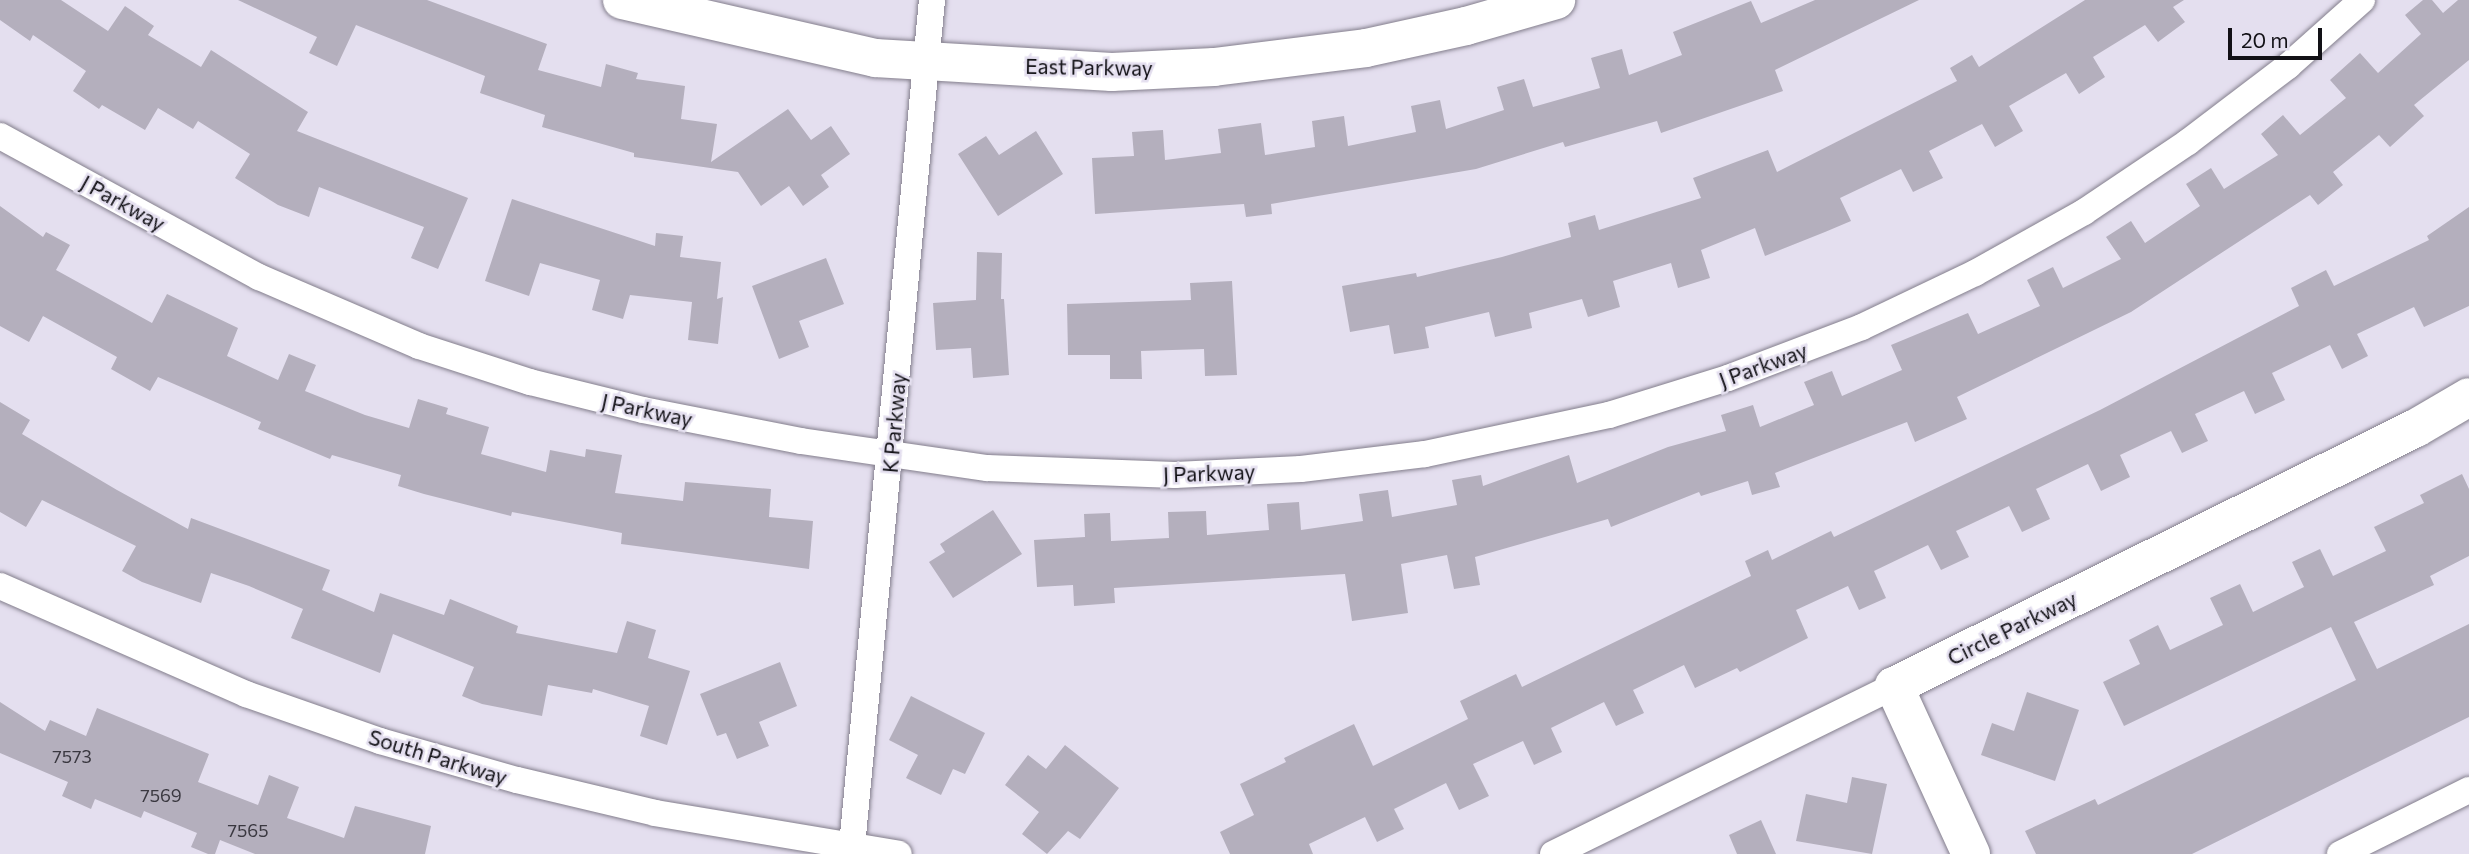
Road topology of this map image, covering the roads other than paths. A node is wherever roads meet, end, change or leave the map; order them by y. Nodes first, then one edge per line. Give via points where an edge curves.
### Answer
1 (622, 0) edge
2 (932, 0) edge
3 (1556, 0) edge
4 (2362, 0) edge
5 (925, 64) junction
6 (0, 136) edge
7 (2469, 397) edge
8 (892, 457) junction
9 (0, 586) edge
10 (1895, 687) junction
11 (2469, 790) edge
12 (852, 846) junction
13 (899, 854) edge
14 (1553, 854) edge
15 (1971, 854) edge
16 (2340, 854) edge

1 - 5 street, East Parkway via 775,38
2 - 5 street, K Parkway
3 - 5 street, East Parkway via 1366,48 1214,67 1112,72
4 - 8 street, J Parkway via 2288,66 2188,142 2084,212 1975,273 1862,327 1728,378 1548,430 1425,454 1301,469 1175,475 1050,473
5 - 8 street, K Parkway
6 - 8 street, J Parkway via 258,277 419,346 530,382 643,410
7 - 10 street, Circle Parkway
8 - 12 street, K Parkway
9 - 12 street, South Parkway via 246,694 380,741 655,813
10 - 14 street, Circle Parkway
10 - 15 street
11 - 16 street
12 - 13 street, South Parkway

